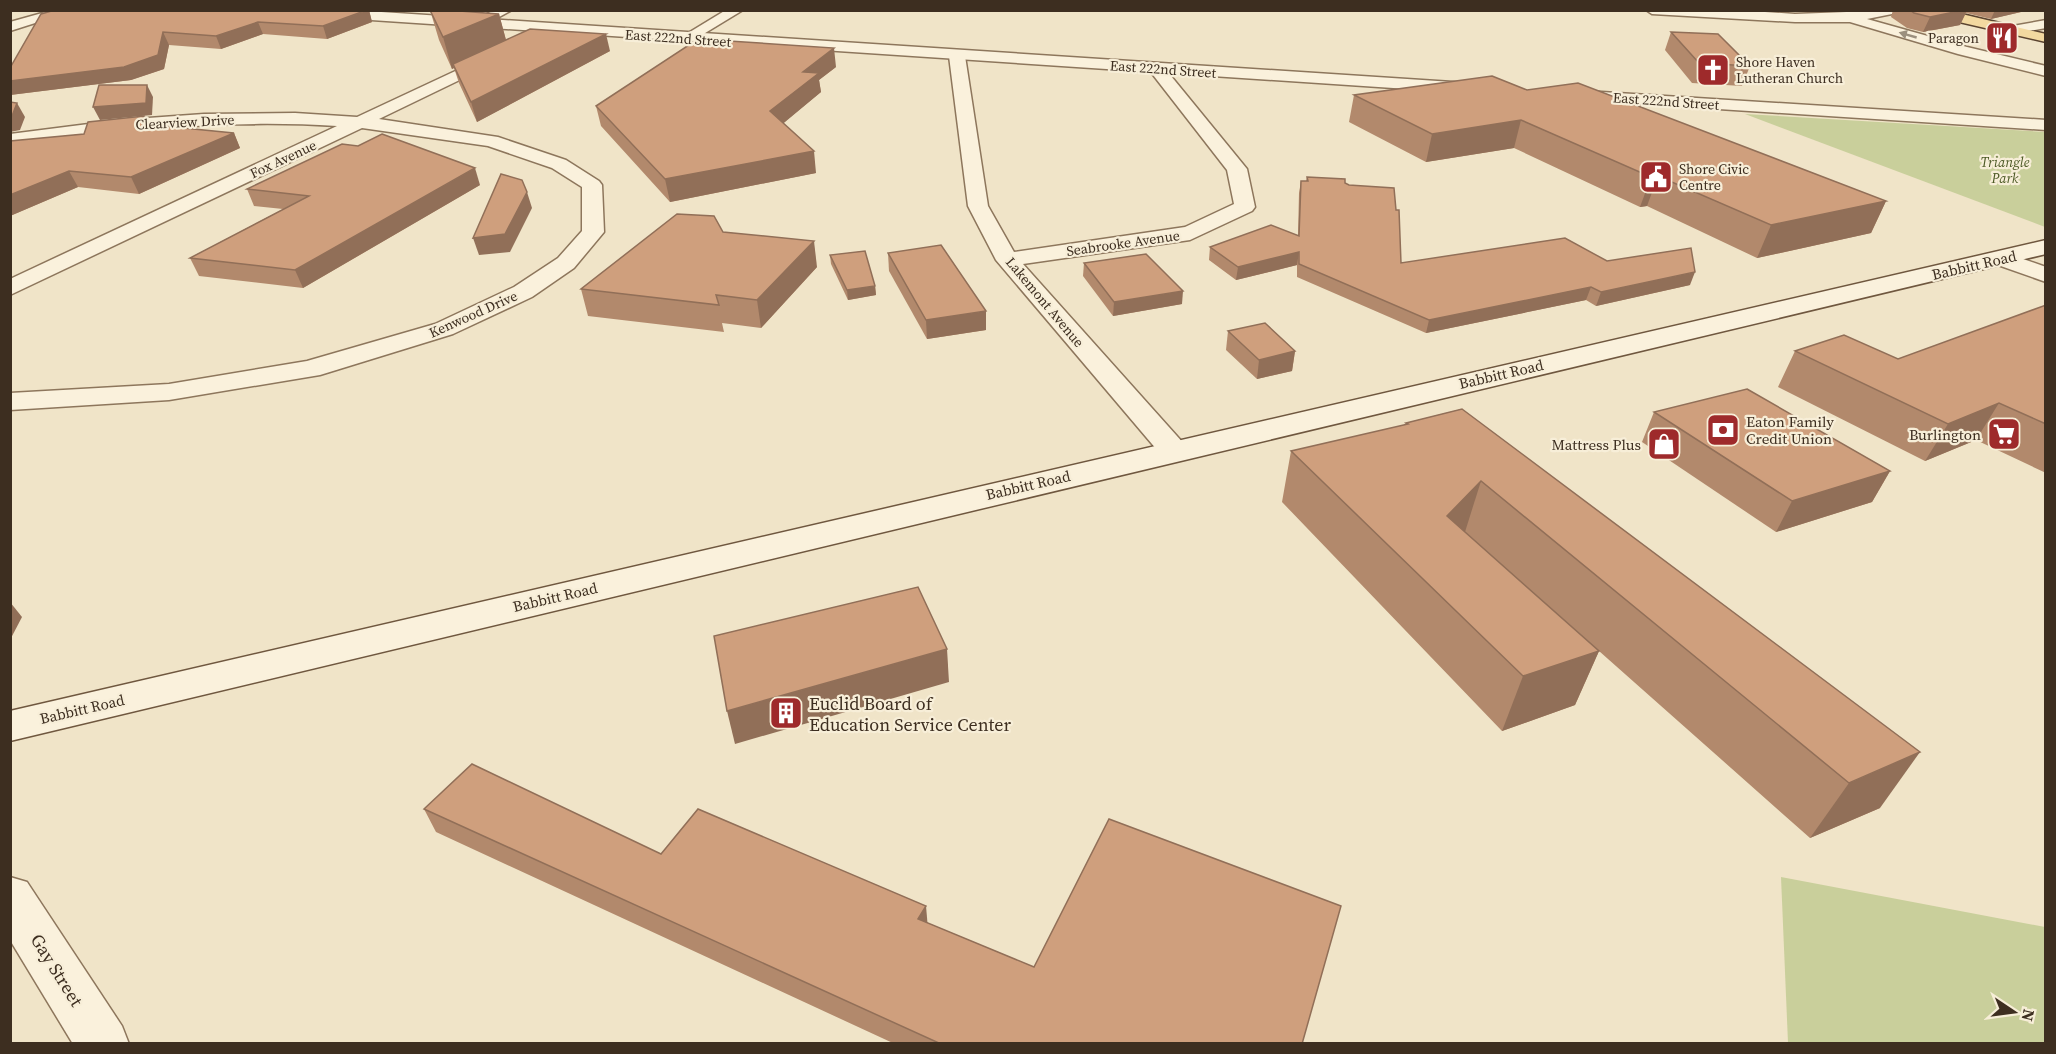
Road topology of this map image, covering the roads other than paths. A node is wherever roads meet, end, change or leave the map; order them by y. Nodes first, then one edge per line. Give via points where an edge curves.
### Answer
1 (70, 10) edge
2 (281, 10) edge
3 (506, 10) edge
4 (737, 10) edge
5 (1652, 10) edge
6 (1892, 10) edge
7 (1925, 10) edge
8 (1850, 18) junction
9 (476, 24) junction
10 (2046, 24) edge
11 (10, 27) edge
12 (554, 29) junction
13 (2012, 30) junction
14 (687, 38) junction
15 (2046, 38) edge
16 (957, 56) junction
17 (1156, 68) junction
18 (2046, 70) edge
19 (1490, 90) edge
20 (1549, 93) edge
21 (360, 123) junction
22 (2046, 124) edge
23 (10, 140) edge
24 (2046, 247) edge
25 (2003, 259) junction
26 (1008, 260) junction
27 (2046, 275) edge
28 (10, 288) edge
29 (10, 402) edge
30 (1174, 451) junction
31 (10, 726) edge
32 (10, 897) edge
33 (103, 1044) edge

1 - 11 street
2 - 9 street, East 222nd Street
3 - 9 street
4 - 14 street
5 - 8 street
6 - 8 street
7 - 13 main road
18 -> 8 street
9 - 12 street, East 222nd Street
10 - 13 street
12 - 14 street, East 222nd Street
12 - 21 street, Fox Avenue
13 - 15 main road
14 - 16 street, East 222nd Street
16 - 17 street, East 222nd Street
16 - 26 street, Lakemont Avenue via 978,206
17 - 19 street, East 222nd Street
17 - 26 street, Seabrooke Avenue via 1237,169 1245,207 1190,233
20 - 22 street, East 222nd Street
21 - 23 street, Clearview Drive via 295,118 204,119
21 - 28 street, Fox Avenue
21 - 29 street, Kenwood Drive via 491,141 559,164 592,185 593,232 566,263 524,292 444,329 309,369 169,392
24 - 25 street, Babbitt Road
25 - 27 street
25 - 30 street, Babbitt Road
26 - 30 street, Lakemont Avenue
30 - 31 street, Babbitt Road
32 - 33 street, Gay Street

